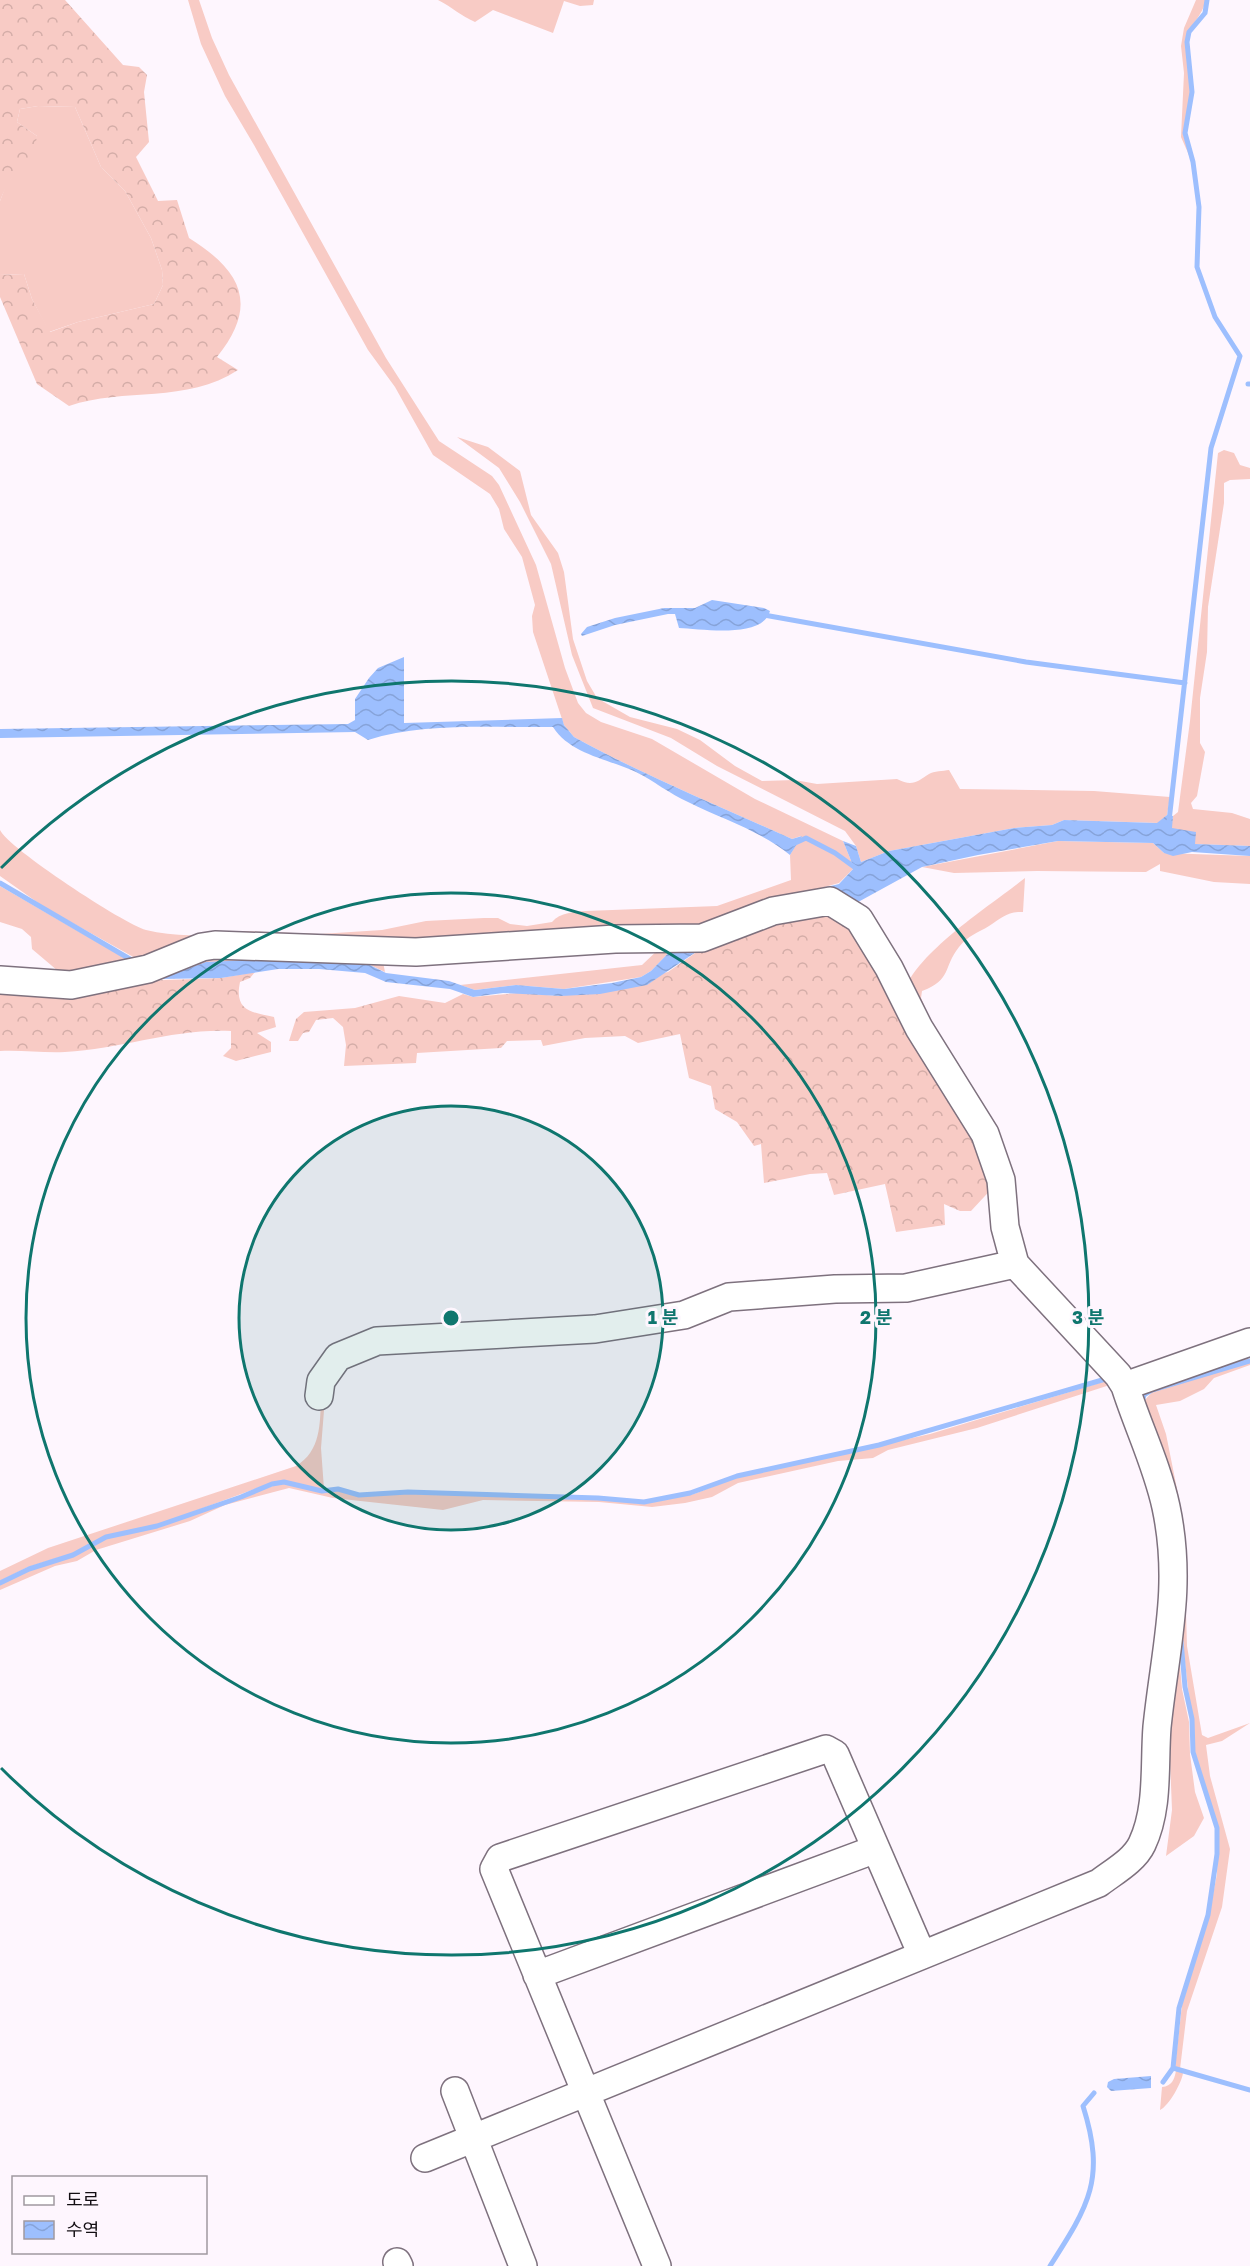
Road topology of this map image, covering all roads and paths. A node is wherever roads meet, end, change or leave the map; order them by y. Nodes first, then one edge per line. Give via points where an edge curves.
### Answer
1 (0, 980) edge
2 (1015, 1264) junction
3 (1250, 1342) edge
4 (1125, 1386) junction
5 (319, 1396) dead end
6 (876, 1849) junction
7 (922, 1955) junction
8 (537, 1976) junction
9 (454, 2091) dead end
10 (586, 2092) junction
11 (473, 2138) junction
12 (425, 2158) dead end
13 (523, 2266) edge
14 (657, 2266) edge

1 - 2 street via 71,985 148,969 215,945 416,952 615,939 702,938 773,911 830,901 859,919 889,968 918,1028 984,1134 1001,1180 1005,1227
2 - 4 street
2 - 5 street via 906,1288 835,1289 729,1298 684,1315 595,1329 377,1341 338,1357 321,1381
3 - 4 street
4 - 7 street via 1166,1506 1175,1575 1157,1727 1154,1802 1142,1845 1130,1860 1099,1883
6 - 7 street
6 - 8 street
6 - 8 street via 835,1754 826,1749 500,1858 494,1869
7 - 10 street
8 - 10 street
9 - 11 street
10 - 11 street
10 - 14 street
11 - 12 street
11 - 13 street

